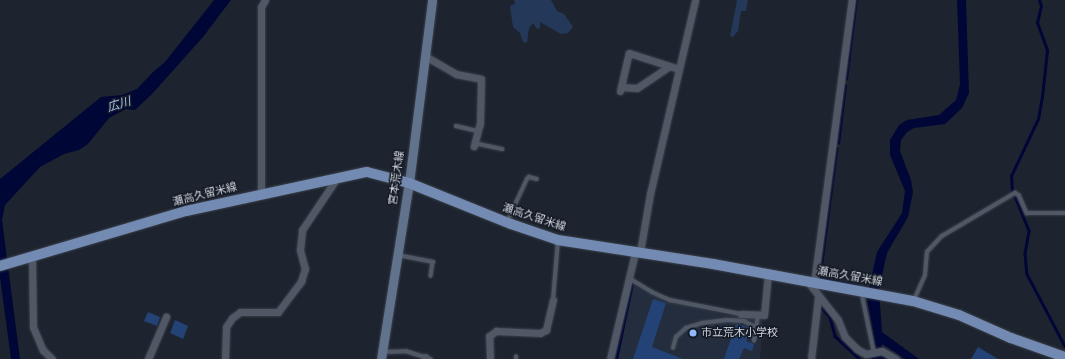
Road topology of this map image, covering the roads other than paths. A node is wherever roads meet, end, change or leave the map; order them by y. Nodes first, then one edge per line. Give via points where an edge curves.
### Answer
1 (265, 0) edge
2 (432, 0) edge
3 (696, 0) edge
4 (852, 0) edge
5 (425, 56) junction
6 (668, 67) junction
7 (679, 69) junction
8 (456, 126) dead end
9 (478, 131) junction
10 (474, 144) joint
11 (502, 149) dead end
12 (337, 178) junction
13 (537, 179) dead end
14 (409, 183) junction
15 (261, 194) junction
16 (1065, 213) edge
17 (507, 222) junction
18 (558, 240) junction
19 (637, 252) junction
20 (398, 255) junction
21 (32, 256) junction
22 (0, 266) edge
23 (768, 274) junction
24 (431, 276) dead end
25 (629, 277) junction
26 (811, 282) junction
27 (818, 298) junction
28 (863, 298) dead end
29 (553, 300) joint
30 (914, 301) junction
31 (741, 314) joint
32 (758, 315) junction
33 (166, 317) dead end
34 (756, 327) junction
35 (754, 341) dead end
36 (673, 348) dead end
37 (874, 351) junction
38 (382, 356) edge
39 (1065, 357) edge
40 (427, 358) edge
41 (52, 359) edge
42 (148, 359) edge
43 (225, 359) edge
44 (490, 359) edge
45 (610, 359) edge
46 (811, 359) edge
47 (896, 359) edge

1 - 15 street via 261,7
2 - 5 main road, 宮本荒木線
3 - 7 street
4 - 26 street
5 - 9 street via 456,74 481,79
5 - 14 main road, 宮本荒木線
6 - 6 street via 629,52 621,89 637,88
6 - 7 street
7 - 19 street
8 - 9 lane
9 - 10 street
10 - 11 lane
12 - 14 main road, 瀬高久留米線 via 367,172
12 - 15 main road, 瀬高久留米線
12 - 43 street via 302,230 300,250 305,269 301,281 278,312 240,312 232,318 226,328
13 - 17 lane via 527,179
14 - 17 main road, 瀬高久留米線
14 - 20 main road, 宮本荒木線
15 - 21 main road, 瀬高久留米線 via 186,211
16 - 30 lane via 1027,213 1016,192 949,232 927,252 925,275
17 - 18 main road, 瀬高久留米線
18 - 19 main road, 瀬高久留米線
18 - 29 lane
19 - 23 main road, 瀬高久留米線
19 - 25 street
20 - 24 lane via 433,262
20 - 38 main road, 宮本荒木線
21 - 22 main road, 瀬高久留米線
21 - 41 street via 33,327 43,350
23 - 26 main road, 瀬高久留米線
23 - 32 street via 764,315
25 - 31 lane via 670,300
25 - 45 street
26 - 27 street
26 - 30 main road, 瀬高久留米線
27 - 37 street via 838,320 845,336 857,349 866,354
27 - 46 street
28 - 37 lane
29 - 44 street via 546,330 540,333 496,331 489,336
30 - 39 main road, 瀬高久留米線 via 958,315 1011,338
31 - 32 street
32 - 34 lane
33 - 42 street
34 - 35 lane
34 - 36 lane via 744,321 702,323 686,328 676,337
37 - 47 street via 882,351
38 - 40 lane via 406,351

